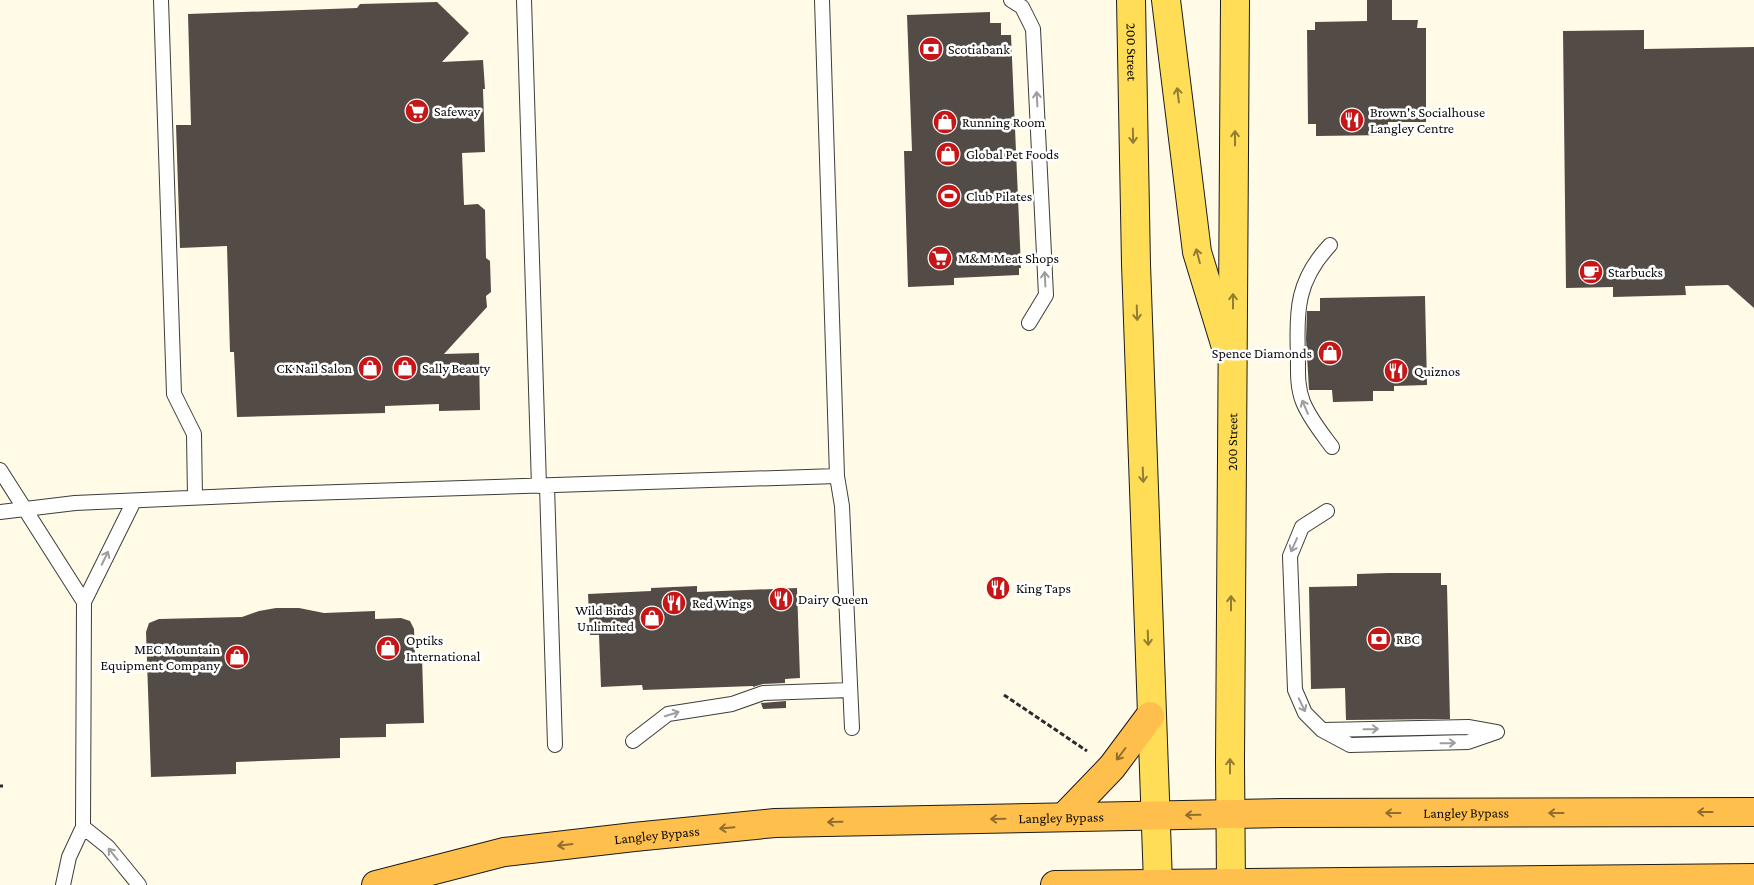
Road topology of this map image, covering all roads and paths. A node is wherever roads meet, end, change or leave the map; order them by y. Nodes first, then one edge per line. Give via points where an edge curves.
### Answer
1 (161, 0) edge
2 (524, 0) edge
3 (825, 0) edge
4 (1011, 0) edge
5 (1131, 0) edge
6 (1166, 0) edge
7 (1235, 0) edge
8 (1330, 244) dead end
9 (1029, 323) dead end
10 (1233, 370) junction
11 (1332, 447) dead end
12 (0, 470) edge
13 (837, 476) junction
14 (543, 486) junction
15 (195, 498) junction
16 (134, 501) junction
17 (24, 508) junction
18 (1327, 511) dead end
19 (0, 512) edge
20 (84, 602) junction
21 (850, 690) junction
22 (1004, 696) dead end
23 (1150, 716) junction
24 (852, 728) dead end
25 (1497, 732) dead end
26 (632, 741) dead end
27 (555, 745) dead end
28 (1090, 753) dead end
29 (1754, 812) edge
30 (1231, 814) junction
31 (1155, 816) junction
32 (1064, 818) junction
33 (83, 827) junction
34 (1754, 878) edge
35 (1158, 883) junction
36 (1231, 884) edge
37 (64, 885) edge
38 (139, 885) edge
39 (376, 885) edge
40 (1055, 885) edge

1 - 15 lane via 174,394 194,434
2 - 14 lane
3 - 13 lane
9 -> 4 lane via 1046,294 1033,29 1022,7
5 -> 23 main road, 200 Street
10 -> 6 main road via 1197,252
10 -> 7 main road, 200 Street
11 -> 8 lane via 1312,420 1299,388 1297,318 1301,293 1310,270
30 -> 10 main road, 200 Street
12 - 17 lane
13 - 14 lane
13 - 21 lane via 842,506
14 - 15 lane
14 - 27 lane
15 - 16 lane
16 - 17 lane
20 -> 16 lane
17 - 19 lane
17 - 20 lane
18 -> 25 lane via 1302,527 1290,556 1295,690 1305,713 1322,730 1350,745 1468,742
20 - 33 lane
21 - 24 lane
26 -> 21 lane via 668,714 732,704 763,693
22 - 28 path
23 - 31 main road, 200 Street
23 -> 32 highway via 1112,767
29 -> 30 highway, Langley Bypass
30 -> 31 highway, Langley Bypass
30 - 36 main road, 200 Street
31 - 32 highway, Langley Bypass
31 - 35 main road, 200 Street
32 -> 39 highway, Langley Bypass via 775,823 504,852
33 - 37 lane via 68,857
38 -> 33 lane via 108,847
34 - 36 highway
35 - 36 highway
35 - 40 highway

